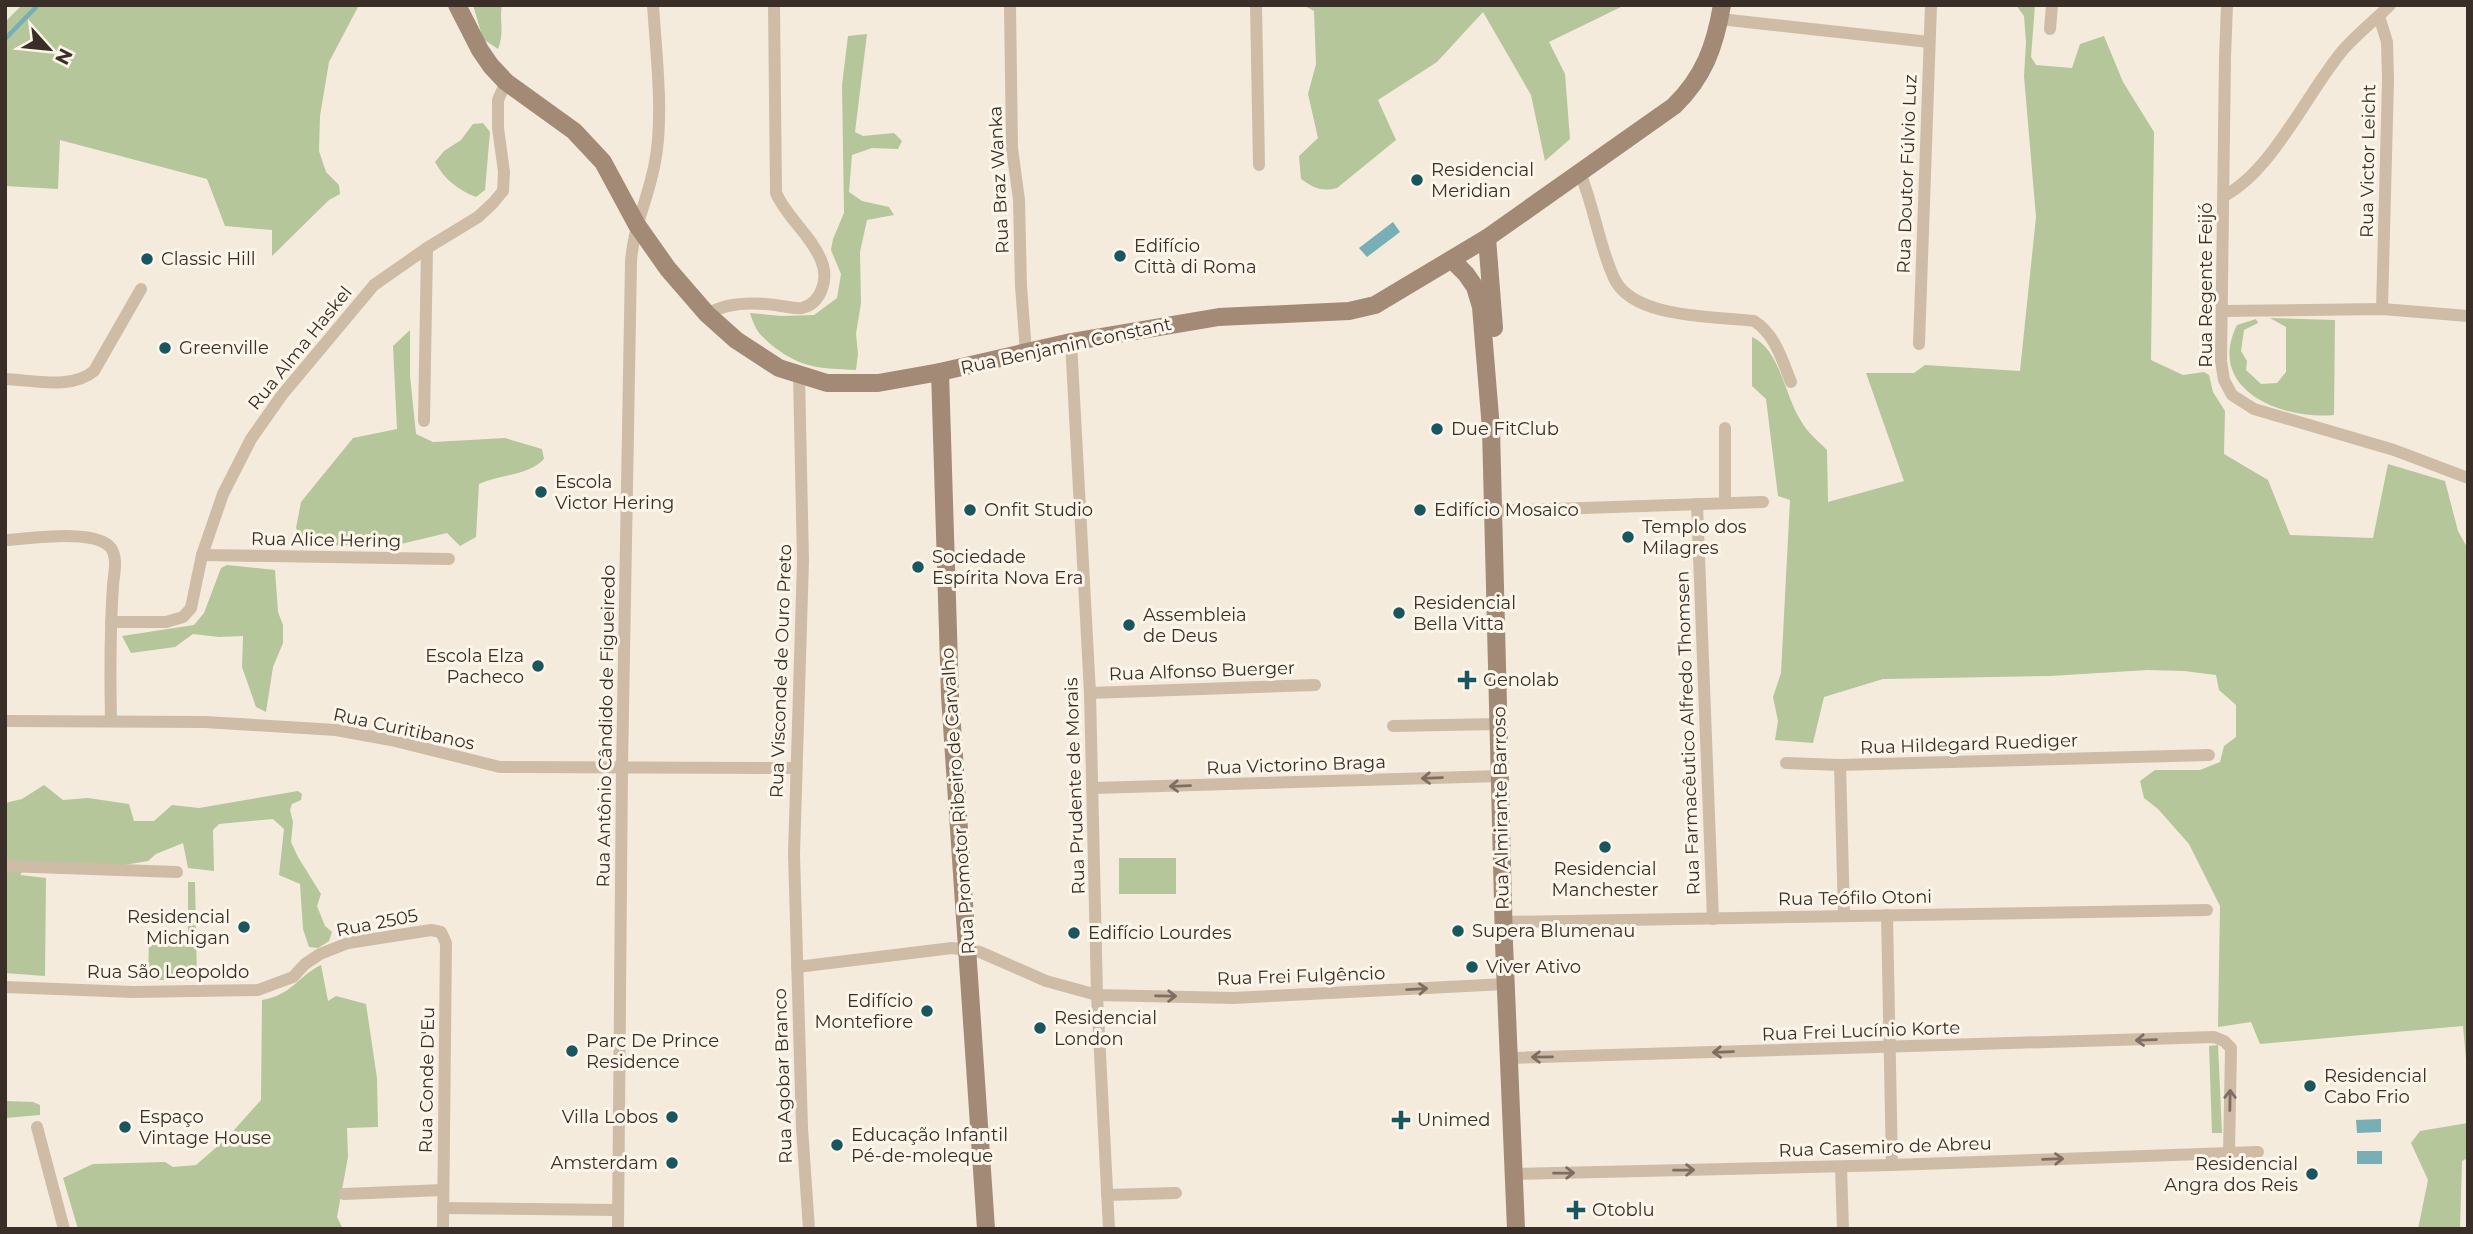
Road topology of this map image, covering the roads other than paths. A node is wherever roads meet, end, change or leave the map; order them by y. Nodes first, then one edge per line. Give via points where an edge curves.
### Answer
1 (457, 5) edge
2 (653, 5) edge
3 (774, 5) edge
4 (1010, 5) edge
5 (1255, 5) edge
6 (1931, 5) edge
7 (2052, 5) edge
8 (2227, 5) edge
9 (2390, 5) edge
10 (1721, 12) edge
11 (2379, 16) junction
12 (2050, 29) dead end
13 (1929, 42) junction
14 (506, 82) junction
15 (1259, 165) dead end
16 (1580, 173) junction
17 (2224, 197) junction
18 (637, 225) junction
19 (1487, 238) junction
20 (428, 248) junction
21 (1452, 260) junction
22 (141, 289) dead end
23 (2382, 309) junction
24 (2222, 311) junction
25 (707, 314) junction
26 (2468, 316) edge
27 (1071, 342) junction
28 (1919, 344) dead end
29 (1026, 352) junction
30 (940, 372) junction
31 (799, 376) junction
32 (5, 379) edge
33 (1791, 382) dead end
34 (424, 421) dead end
35 (1725, 428) dead end
36 (1491, 429) junction
37 (2468, 478) edge
38 (1763, 502) dead end
39 (1725, 503) junction
40 (1697, 504) junction
41 (1493, 511) junction
42 (5, 540) edge
43 (202, 555) junction
44 (449, 559) dead end
45 (111, 622) junction
46 (1315, 685) dead end
47 (1090, 693) junction
48 (5, 721) edge
49 (111, 721) junction
50 (1499, 724) junction
51 (1393, 726) dead end
52 (2209, 755) dead end
53 (1786, 763) dead end
54 (1840, 765) junction
55 (622, 767) junction
56 (796, 768) junction
57 (1500, 776) junction
58 (1094, 788) junction
59 (5, 866) edge
60 (177, 872) dead end
61 (2207, 910) dead end
62 (1887, 915) junction
63 (1844, 916) junction
64 (1713, 919) junction
65 (1504, 922) junction
66 (441, 932) joint
67 (967, 948) junction
68 (320, 954) joint
69 (797, 967) junction
70 (1506, 984) junction
71 (5, 987) edge
72 (1097, 995) junction
73 (1889, 1048) junction
74 (1508, 1058) junction
75 (37, 1126) dead end
76 (2258, 1152) dead end
77 (2229, 1153) junction
78 (1892, 1166) junction
79 (1841, 1167) junction
80 (1512, 1174) junction
81 (443, 1190) junction
82 (1176, 1193) dead end
83 (344, 1194) dead end
84 (1107, 1195) junction
85 (443, 1208) junction
86 (617, 1210) junction
87 (64, 1229) edge
88 (443, 1229) edge
89 (618, 1229) edge
90 (809, 1229) edge
91 (986, 1229) edge
92 (1109, 1229) edge
93 (1516, 1229) edge
94 (1843, 1229) edge

1 - 14 main road, Rua Benjamin Constant via 480,50
2 - 18 street, Rua Antônio Cândido de Figueiredo via 656,152
3 - 25 street via 776,193 822,261 825,276 821,293 812,304 799,309 730,305
4 - 29 street, Rua Braz Wanka via 1012,148
5 - 15 street
6 - 13 street, Rua Doutor Fúlvio Luz
7 - 12 street
8 - 17 street, Rua Regente Feijó
9 - 11 street
10 - 13 street
10 - 16 main road, Rua Benjamin Constant via 1709,59 1685,96
11 - 17 street via 2343,50 2241,187
11 - 23 street, Rua Victor Leicht via 2387,42 2388,80
13 - 28 street, Rua Doutor Fúlvio Luz
14 - 18 main road, Rua Benjamin Constant via 590,147 608,170
14 - 20 street, Rua Alma Haskel via 498,100 503,191 478,217
16 - 19 main road, Rua Benjamin Constant
16 - 33 street via 1615,280 1625,293 1660,310 1755,321 1776,345
17 - 24 street, Rua Regente Feijó
18 - 25 main road, Rua Benjamin Constant via 667,269
18 - 55 street, Rua Antônio Cândido de Figueiredo via 631,255
19 - 21 main road, Rua Benjamin Constant
19 - 36 main road, Rua Almirante Barroso via 1496,383
20 - 34 street
20 - 43 street, Rua Alma Haskel via 374,285 282,395 236,467
21 - 27 main road, Rua Benjamin Constant via 1376,305 1349,311 1219,317
21 - 36 main road, Rua Almirante Barroso via 1475,287 1481,307
22 - 32 street via 94,371 84,379
23 - 24 street
23 - 26 street
24 - 37 street, Rua Regente Feijó via 2224,380 2242,403
25 - 31 main road, Rua Benjamin Constant via 760,357
27 - 29 main road, Rua Benjamin Constant
27 - 47 street, Rua Prudente de Morais
29 - 30 main road, Rua Benjamin Constant
30 - 31 main road, Rua Benjamin Constant via 850,384
30 - 67 main road, Rua Promotor Ribeiro de Carvalho via 950,696
31 - 56 street, Rua Visconde de Ouro Preto via 803,561
35 - 39 street
36 - 41 main road, Rua Almirante Barroso
38 - 39 street
39 - 40 street
40 - 41 street
40 - 64 street, Rua Farmacêutico Alfredo Thomsen
41 - 50 main road, Rua Almirante Barroso
42 - 45 street via 86,536 111,547 115,559
43 - 44 street, Rua Alice Hering
43 - 45 street, Rua Alma Haskel via 191,608 183,617 166,622
45 - 49 street
46 - 47 street, Rua Alfonso Buerger
47 - 58 street, Rua Prudente de Morais
48 - 49 street, Rua Curitibanos
49 - 55 street, Rua Curitibanos via 336,730 500,767
50 - 51 street
50 - 57 main road, Rua Almirante Barroso
52 - 54 street, Rua Hildegard Ruediger
53 - 54 street
54 - 63 street, Rua Hildegard Ruediger
55 - 56 street, Rua Curitibanos
55 - 86 street, Rua Antônio Cândido de Figueiredo
56 - 69 street, Rua Visconde de Ouro Preto
57 -> 58 street, Rua Victorino Braga
57 - 65 main road, Rua Almirante Barroso
58 - 72 street, Rua Prudente de Morais
59 - 60 street
61 - 62 street, Rua Teófilo Otoni
62 - 63 street, Rua Teófilo Otoni
62 - 73 street
63 - 64 street, Rua Teófilo Otoni
64 - 65 street, Rua Teófilo Otoni
65 - 70 main road, Rua Almirante Barroso
66 - 68 street, Rua 2505 via 348,943
66 - 81 street, Rua Conde D'Eu via 446,943
67 - 69 street, Rua Agobar Branco
67 - 72 street, Rua Frei Fulgêncio via 1046,981
67 - 91 main road, Rua Promotor Ribeiro de Carvalho
68 - 71 street, Rua São Leopoldo via 293,977 258,990
69 - 90 street, Rua Agobar Branco
72 -> 70 street, Rua Frei Fulgêncio via 1242,997
70 - 74 main road, Rua Almirante Barroso
72 - 84 street, Rua Prudente de Morais
73 -> 74 street, Rua Frei Lucínio Korte
77 -> 73 street, Rua Frei Lucínio Korte via 2231,1048 2214,1037
73 - 78 street
74 - 80 main road, Rua Almirante Barroso
75 - 87 street
76 - 77 street, Rua Casemiro de Abreu
78 -> 77 street, Rua Casemiro de Abreu
78 - 79 street, Rua Casemiro de Abreu
80 -> 79 street, Rua Casemiro de Abreu
79 - 94 street
80 - 93 main road, Rua Almirante Barroso
81 - 83 street
81 - 85 street, Rua Conde D'Eu
82 - 84 street
84 - 92 street, Rua Prudente de Morais
85 - 86 street
85 - 88 street, Rua Conde D'Eu
86 - 89 street, Rua Antônio Cândido de Figueiredo

